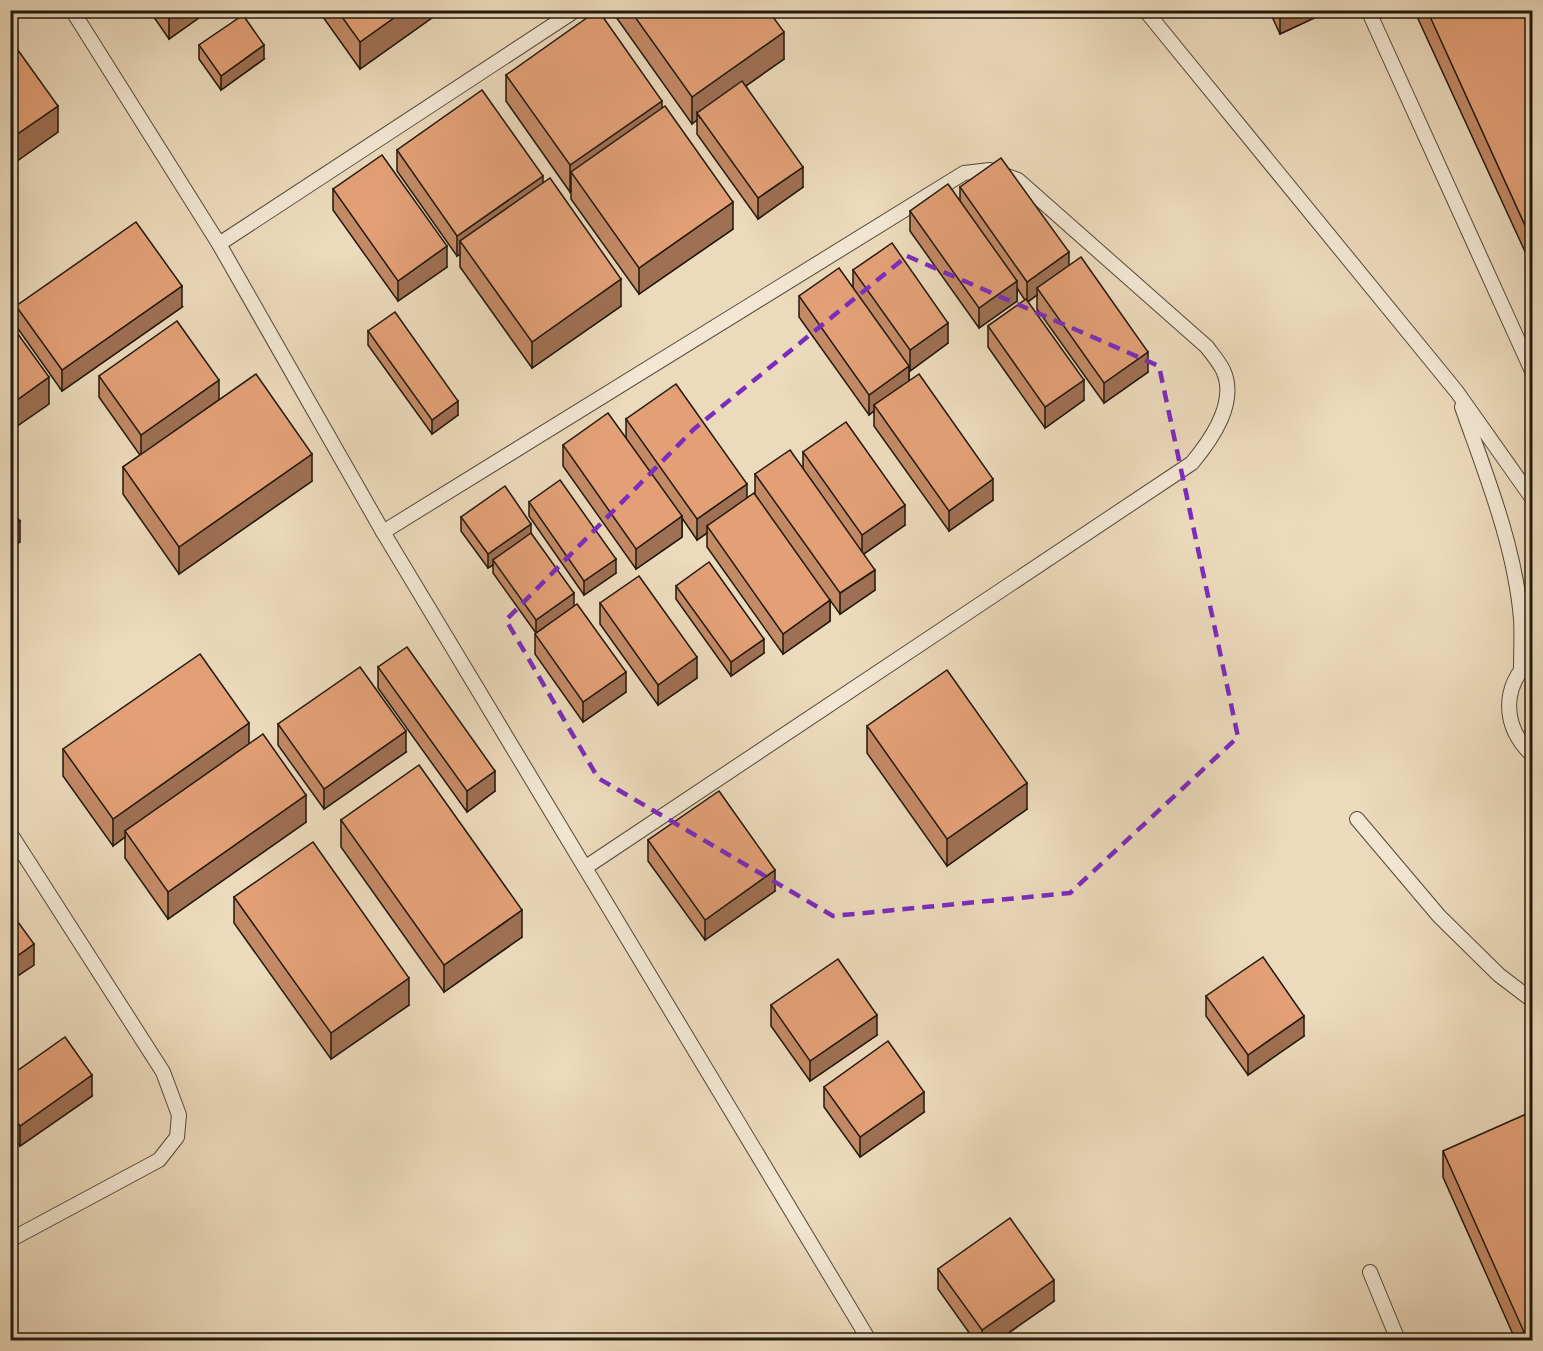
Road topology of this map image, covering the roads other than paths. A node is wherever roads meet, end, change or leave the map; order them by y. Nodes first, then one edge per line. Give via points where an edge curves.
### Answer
1 (72, 10) edge
2 (576, 10) edge
3 (1145, 10) edge
4 (1368, 10) edge
5 (219, 244) junction
6 (1533, 371) edge
7 (1457, 392) junction
8 (1533, 498) edge
9 (383, 532) junction
10 (1533, 658) edge
11 (1521, 669) junction
12 (1533, 755) edge
13 (1357, 819) dead end
14 (10, 833) edge
15 (586, 867) junction
16 (1533, 1000) edge
17 (10, 1240) edge
18 (1370, 1272) dead end
19 (869, 1341) edge
20 (1398, 1341) edge

1 - 5 lane
2 - 5 lane
3 - 7 lane
4 - 6 lane
5 - 9 lane
7 - 8 lane
7 - 11 lane via 1497,506 1508,550 1521,620
9 - 15 lane
9 - 15 lane via 964,173 990,171 1018,180 1208,347 1224,372 1228,395 1221,415 1206,446 1192,462
10 - 11 lane
11 - 12 lane via 1511,687 1508,707 1511,726
13 - 16 lane via 1439,916 1498,975
14 - 17 lane via 163,1071 178,1115 177,1137 159,1160
15 - 19 lane
18 - 20 lane

